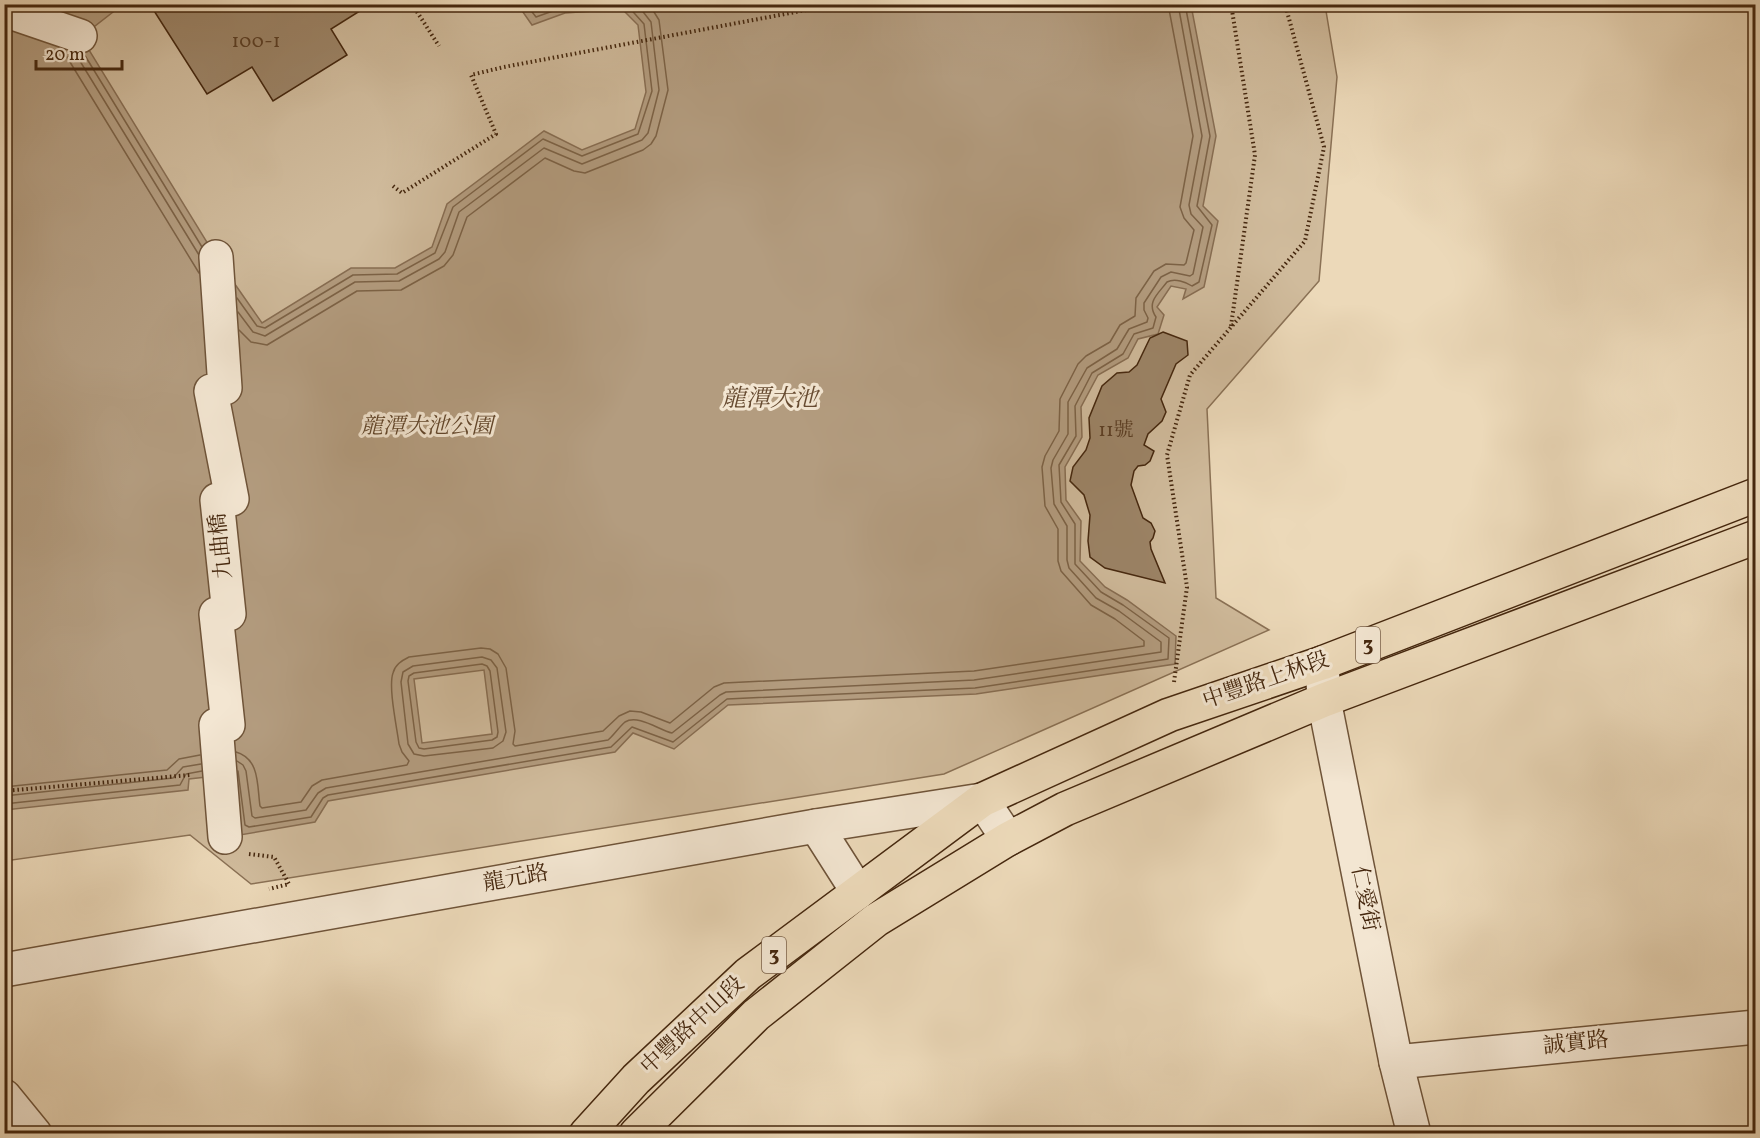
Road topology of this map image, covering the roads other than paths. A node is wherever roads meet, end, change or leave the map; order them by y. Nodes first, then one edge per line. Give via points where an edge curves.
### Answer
1 (4, 10) edge
2 (80, 36) dead end
3 (216, 257) dead end
4 (1755, 495) edge
5 (1755, 537) edge
6 (1322, 663) junction
7 (1324, 700) junction
8 (982, 800) junction
9 (816, 825) junction
10 (225, 837) road end
11 (1008, 839) junction
12 (858, 892) junction
13 (4, 970) edge
14 (1755, 1027) edge
15 (1396, 1062) junction
16 (4, 1096) edge
17 (35, 1134) edge
18 (586, 1134) edge
19 (636, 1134) edge
20 (1414, 1134) edge

1 - 2 street
3 - 10 street, 九曲橋 via 225,388 211,391 232,499 217,500 229,614 216,614 228,725 216,725
4 - 6 main road, 中豐路上林段 / 3
5 - 7 main road, 中豐路上林段 / 3
6 - 7 street, 仁愛街
6 - 8 main road, 中豐路上林段 / 3 via 1169,715
7 - 11 main road, 中豐路上林段 / 3 via 1065,809
7 - 15 street, 仁愛街
8 - 9 street, 龍元路
8 - 11 street
8 - 12 main road, 中豐路中山段 / 3
9 - 12 street
9 - 13 street, 龍元路
11 - 19 main road, 中豐路中山段 / 3 via 867,927 756,1015
12 - 18 main road, 中豐路中山段 / 3 via 748,974 636,1079
14 - 15 street, 誠實路
15 - 20 street, 仁愛街
16 - 17 street

